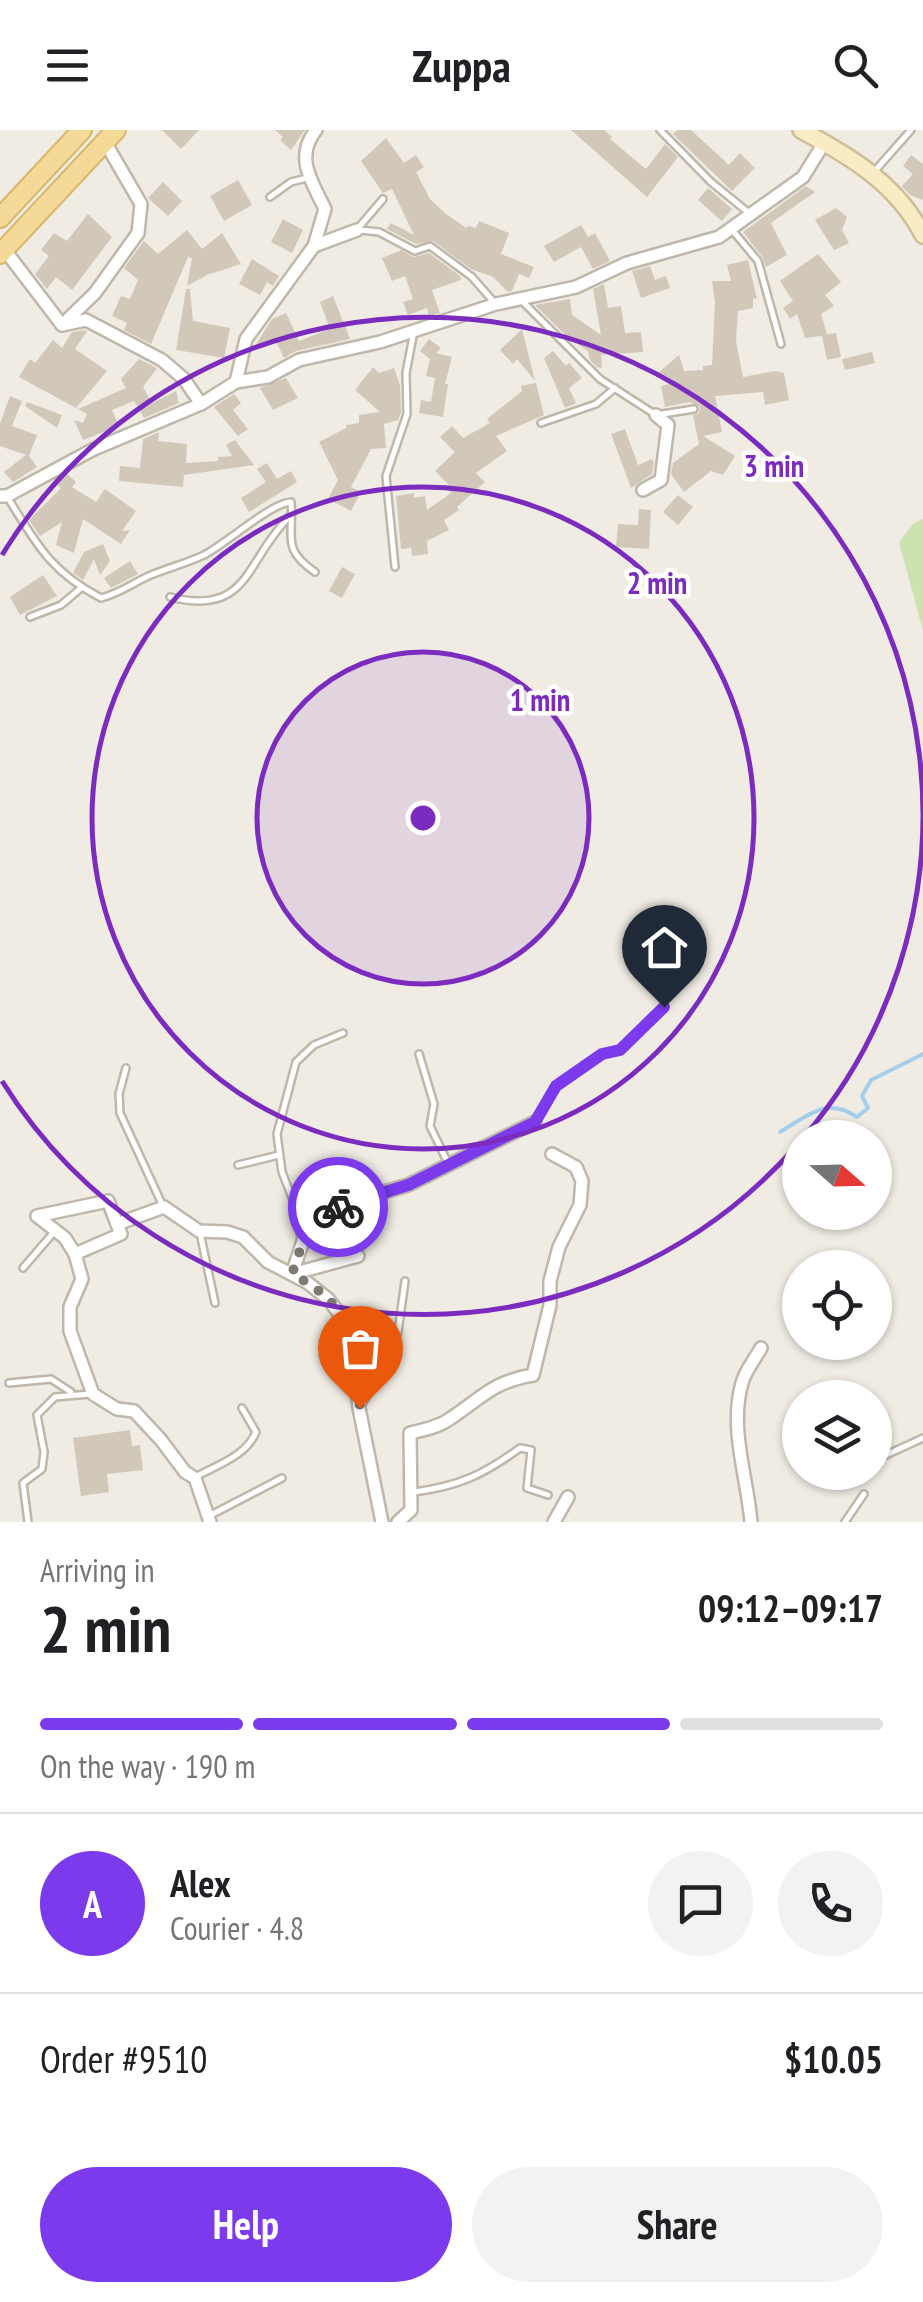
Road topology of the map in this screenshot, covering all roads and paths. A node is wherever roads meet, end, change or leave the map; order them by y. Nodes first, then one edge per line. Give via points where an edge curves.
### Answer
1 (82, 130) edge
2 (316, 130) edge
3 (660, 130) edge
4 (801, 130) edge
5 (911, 130) edge
6 (110, 136) edge
7 (826, 136) edge
8 (872, 174) junction
9 (310, 178) junction
10 (270, 197) dead end
11 (383, 198) dead end
12 (749, 213) junction
13 (0, 218) edge
14 (732, 228) junction
15 (357, 230) junction
16 (923, 235) edge
17 (314, 246) junction
18 (2, 251) edge
19 (521, 300) junction
20 (496, 304) junction
21 (62, 326) junction
22 (414, 331) junction
23 (781, 344) dead end
24 (236, 382) junction
25 (615, 388) junction
26 (201, 404) junction
27 (694, 409) dead end
28 (656, 415) junction
29 (541, 424) dead end
30 (643, 490) dead end
31 (3, 496) edge
32 (292, 514) junction
33 (395, 567) dead end
34 (315, 572) dead end
35 (81, 588) junction
36 (170, 597) dead end
37 (30, 616) dead end
38 (664, 1007) dead end
39 (343, 1033) dead end
40 (419, 1054) dead end
41 (126, 1068) dead end
42 (535, 1122) joint
43 (552, 1154) dead end
44 (279, 1155) junction
45 (238, 1165) dead end
46 (450, 1166) junction
47 (164, 1207) junction
48 (301, 1221) junction
49 (118, 1224) junction
50 (56, 1230) junction
51 (199, 1230) junction
52 (75, 1254) junction
53 (358, 1256) dead end
54 (23, 1268) dead end
55 (292, 1274) junction
56 (405, 1281) dead end
57 (215, 1303) dead end
58 (761, 1348) dead end
59 (9, 1384) dead end
60 (74, 1394) junction
61 (93, 1394) junction
62 (242, 1408) dead end
63 (360, 1408) junction
64 (923, 1438) edge
65 (892, 1452) edge
66 (195, 1478) junction
67 (282, 1478) dead end
68 (411, 1493) junction
69 (864, 1494) dead end
70 (548, 1495) dead end
71 (568, 1496) dead end
72 (209, 1519) edge
73 (28, 1522) edge
74 (382, 1522) edge
75 (398, 1522) edge
76 (554, 1522) edge
77 (752, 1522) edge
78 (845, 1522) edge

1 - 13 main road
2 - 9 street via 304,157
3 - 12 lane
4 - 7 street
5 - 8 lane
6 - 18 main road
6 - 21 street via 141,204 138,233
7 - 8 street
7 - 12 street via 803,176
8 - 16 street
9 - 10 lane
9 - 17 street via 325,209
11 - 15 lane
12 - 14 street
14 - 19 street via 576,287
14 - 23 lane via 758,261
15 - 17 street
15 - 20 lane via 379,232 415,250 430,246
17 - 24 street via 246,339
18 - 21 street
19 - 20 street
19 - 25 lane
20 - 22 street
21 - 26 street via 86,320 143,348 184,380
22 - 24 street
22 - 33 lane via 407,414 386,476
24 - 26 street
25 - 28 lane
25 - 29 lane via 596,404
26 - 31 street
27 - 28 lane
28 - 30 street via 668,425 661,480
31 - 35 lane via 38,546
32 - 34 lane via 290,544 297,560
32 - 35 lane via 291,502 278,503 202,556 124,592 101,598
32 - 36 lane via 249,576 218,601
35 - 37 lane
38 - 42 lane via 620,1050 602,1054 556,1086
39 - 44 lane via 314,1045 296,1062 277,1134
40 - 46 lane via 434,1104 430,1126
41 - 47 lane via 120,1113
42 - 46 street
43 - 68 street via 576,1167 580,1205 559,1247 532,1375 508,1379 446,1422 410,1434
44 - 45 lane
44 - 48 lane
46 - 48 street
47 - 49 street
47 - 51 street
48 - 55 street via 304,1238
49 - 50 street via 108,1202 37,1216
49 - 52 street via 121,1234
50 - 52 street
50 - 54 lane
51 - 55 street via 244,1237 268,1262
51 - 57 lane
52 - 61 street via 82,1279 70,1307 70,1331
53 - 55 street
55 - 63 street via 328,1299 350,1327
56 - 63 lane via 398,1332
58 - 77 street via 742,1380 738,1406 738,1448
59 - 60 lane via 51,1379
60 - 61 lane
60 - 73 lane via 55,1398 37,1415 44,1452 42,1469 23,1483
61 - 66 street via 134,1411
62 - 66 lane via 256,1432 253,1441
63 - 74 street
64 - 65 lane
66 - 72 street
67 - 72 lane
68 - 70 lane via 476,1478 520,1448 530,1450 527,1488
68 - 75 street via 410,1510
69 - 78 lane
71 - 76 street

